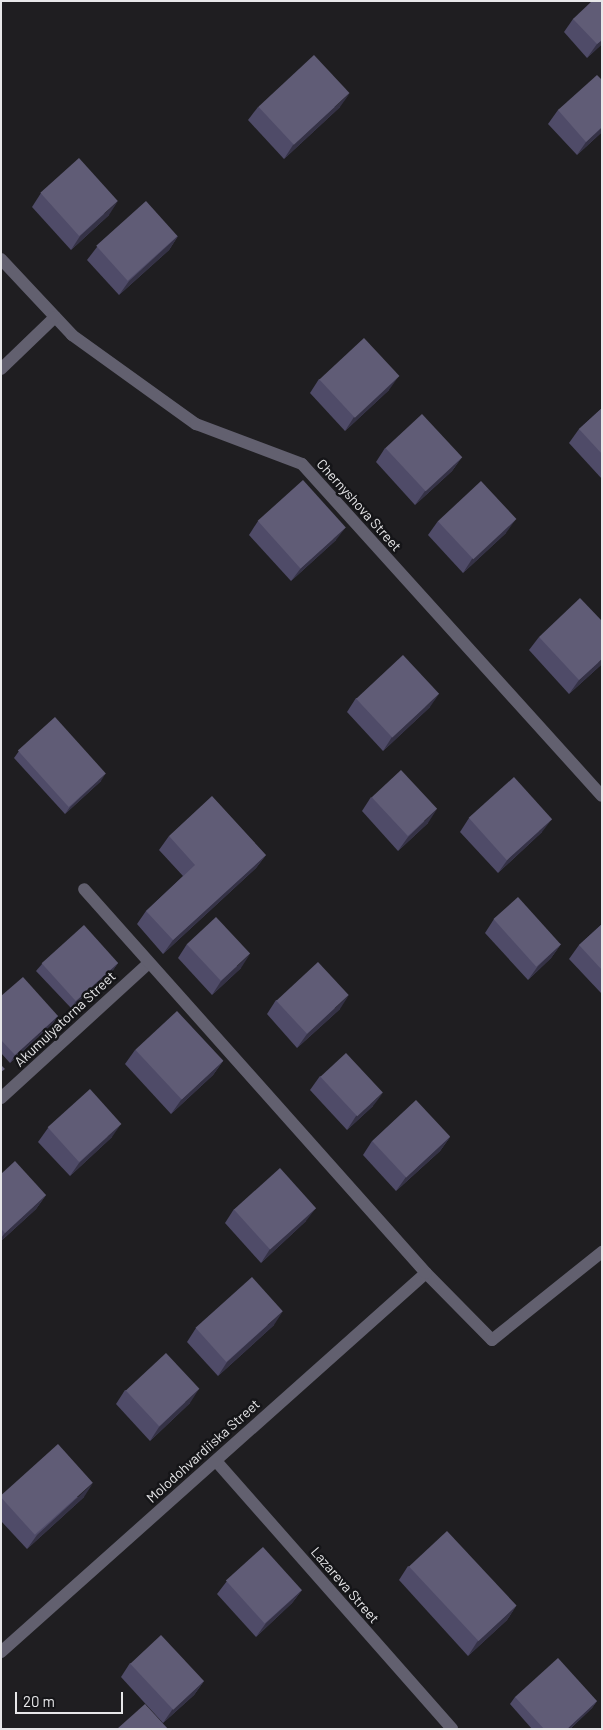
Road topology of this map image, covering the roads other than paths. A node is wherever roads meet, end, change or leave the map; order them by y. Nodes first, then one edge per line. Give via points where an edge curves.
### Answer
1 (1, 259) edge
2 (55, 317) junction
3 (1, 369) edge
4 (602, 796) edge
5 (84, 889) dead end
6 (149, 963) junction
7 (1, 1098) edge
8 (602, 1252) edge
9 (426, 1273) junction
10 (216, 1460) junction
11 (1, 1652) edge
12 (452, 1729) edge

1 - 2 street, Chernyshova Street
2 - 3 street
2 - 4 street, Chernyshova Street via 72,335 196,424 302,464
5 - 6 street
6 - 7 street, Akumulyatorna Street
6 - 9 street
8 - 9 street via 492,1340
9 - 10 street, Molodohvardiiska Street
10 - 11 street, Molodohvardiiska Street
10 - 12 street, Lazareva Street

